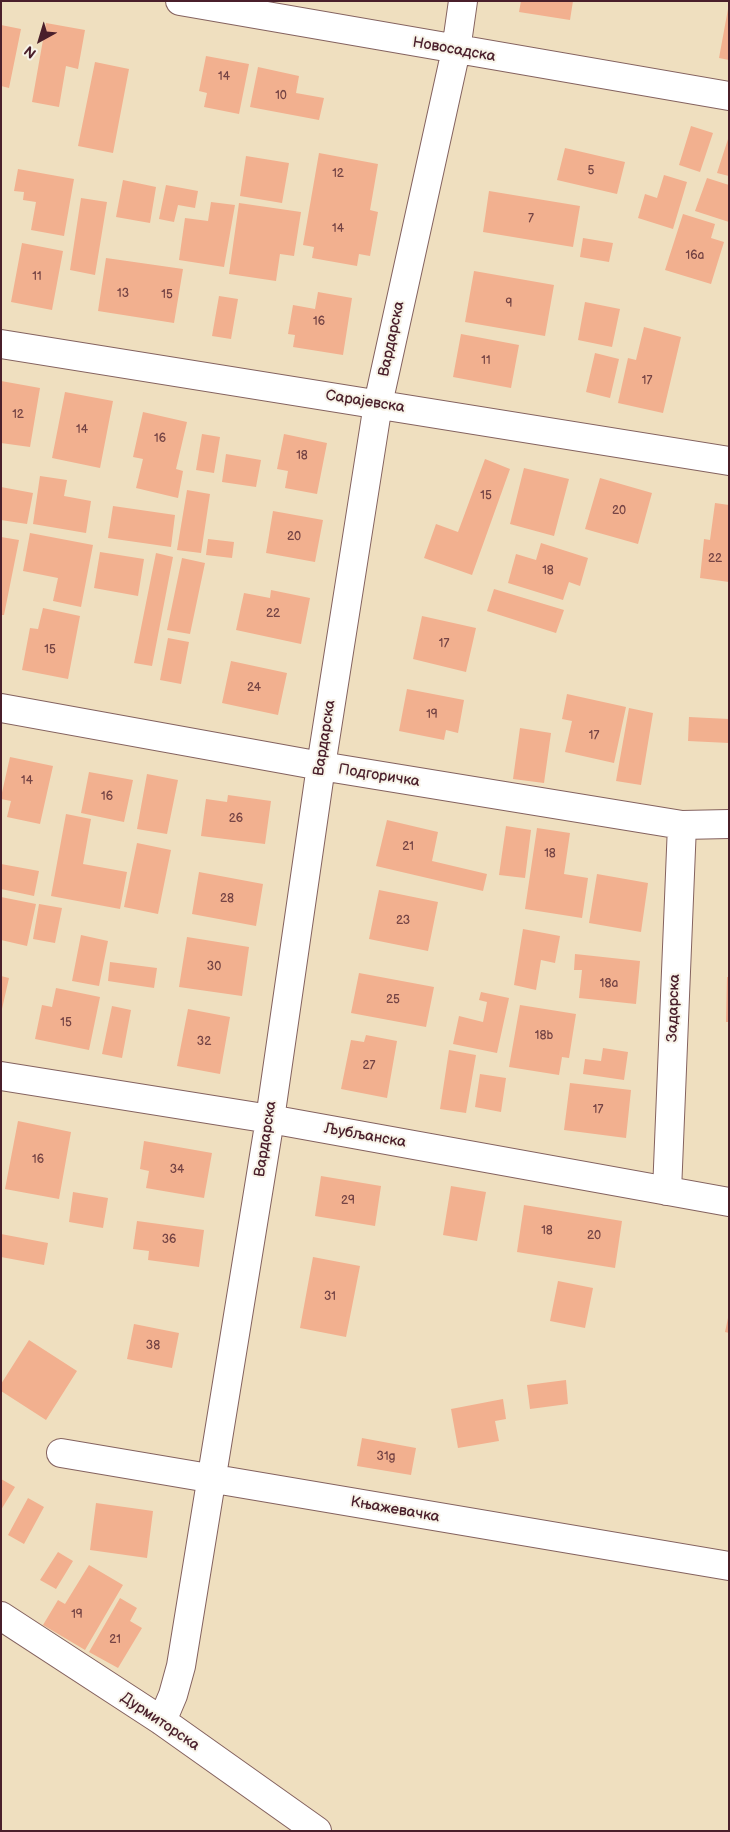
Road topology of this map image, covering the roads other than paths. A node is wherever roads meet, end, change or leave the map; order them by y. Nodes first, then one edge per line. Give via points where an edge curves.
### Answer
1 (180, 1) edge
2 (462, 1) edge
3 (456, 50) junction
4 (729, 96) edge
5 (1, 344) edge
6 (378, 404) junction
7 (729, 461) edge
8 (1, 708) edge
9 (321, 766) junction
10 (729, 824) edge
11 (682, 825) junction
12 (1, 1076) edge
13 (270, 1119) junction
14 (667, 1191) junction
15 (729, 1202) edge
16 (61, 1453) dead end
17 (210, 1479) junction
18 (729, 1566) edge
19 (1, 1616) edge
20 (162, 1721) junction
21 (317, 1831) edge

1 - 3 street, Новосадска
2 - 3 street, Вардарска
3 - 4 street, Новосадска
3 - 6 street, Вардарска
5 - 6 street, Сарајевска
6 - 7 street, Сарајевска
6 - 9 street, Вардарска
8 - 9 street, Подгоричка
9 - 11 street, Подгоричка
9 - 13 street, Вардарска
10 - 11 street, Подгоричка
11 - 14 street, Задарска
12 - 13 street, Љубљанска
13 - 14 street, Љубљанска
13 - 17 street, Вардарска
14 - 15 street, Љубљанска
16 - 17 street, Књажевачка
17 - 18 street, Књажевачка
17 - 20 street, Вардарска via 181,1666
19 - 20 street, Дурмиторска
20 - 21 street, Дурмиторска

